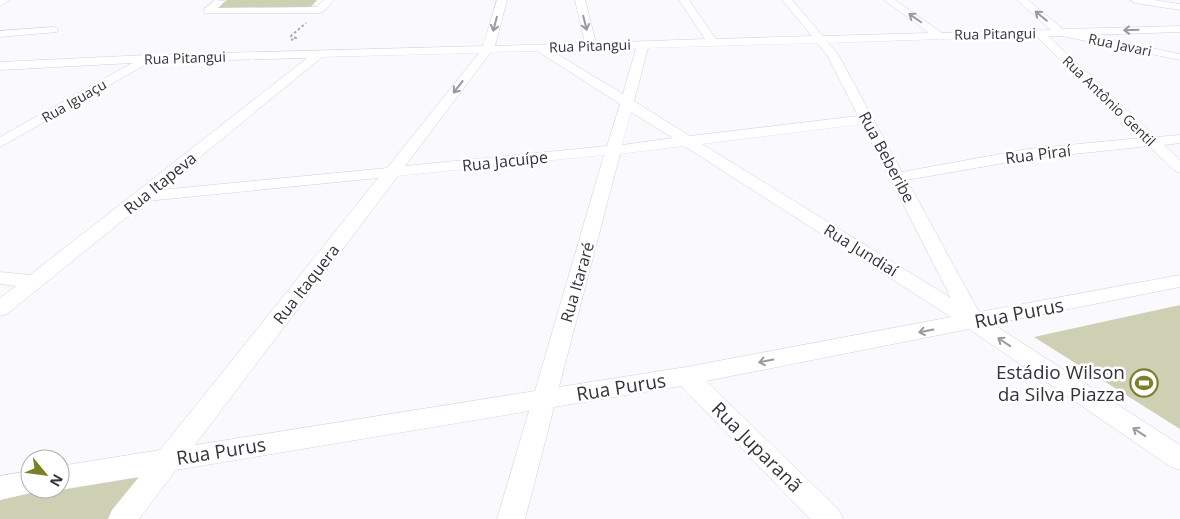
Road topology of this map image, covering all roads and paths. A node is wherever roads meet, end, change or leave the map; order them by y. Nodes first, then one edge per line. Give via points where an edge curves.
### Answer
1 (5, 0) edge
2 (329, 0) edge
3 (502, 0) edge
4 (580, 0) edge
5 (684, 0) edge
6 (787, 0) edge
7 (889, 0) edge
8 (1022, 0) edge
9 (1135, 0) edge
10 (220, 1) dead end
11 (0, 3) edge
12 (1180, 7) edge
13 (319, 10) junction
14 (1180, 29) edge
15 (53, 30) dead end
16 (1060, 32) junction
17 (1039, 33) junction
18 (0, 34) edge
19 (940, 36) junction
20 (822, 39) junction
21 (287, 42) dead end
22 (712, 42) junction
23 (643, 44) junction
24 (591, 46) junction
25 (538, 48) junction
26 (488, 49) junction
27 (318, 55) junction
28 (1180, 57) edge
29 (147, 59) junction
30 (0, 66) edge
31 (627, 104) junction
32 (866, 119) junction
33 (686, 140) junction
34 (1180, 140) edge
35 (0, 142) edge
36 (1153, 143) junction
37 (614, 150) junction
38 (1180, 168) edge
39 (391, 173) junction
40 (898, 177) junction
41 (142, 197) junction
42 (0, 278) edge
43 (1180, 281) edge
44 (35, 282) junction
45 (0, 309) edge
46 (974, 322) junction
47 (686, 376) junction
48 (544, 399) junction
49 (170, 459) junction
50 (1180, 459) edge
51 (70, 476) edge
52 (20, 485) edge
53 (0, 488) edge
54 (122, 519) edge
55 (511, 519) edge
56 (829, 519) edge

1 - 11 street
2 - 13 street
3 -> 26 street
4 -> 24 street
5 - 22 street
6 - 20 street, Rua Beberibe
19 -> 7 street
16 -> 8 street
9 - 12 street
10 - 13 street via 208,11
13 - 21 path via 291,36 296,38
14 -> 16 street, Rua Pitangui
15 - 18 street
16 - 17 street, Rua Pitangui
16 - 28 street, Rua Javari
17 - 19 street, Rua Pitangui
17 - 36 street, Rua Antônio Gentil
19 - 20 street, Rua Pitangui
20 - 22 street, Rua Pitangui
20 - 32 street, Rua Beberibe
22 - 23 street, Rua Pitangui
23 - 24 street, Rua Pitangui
23 - 31 street, Rua Itararé
24 - 25 street, Rua Pitangui
25 - 26 street, Rua Pitangui
25 - 31 street, Rua Jundiaí
26 - 27 street, Rua Pitangui
26 -> 39 street, Rua Itaquera
27 - 29 street, Rua Pitangui
27 - 41 street, Rua Itapeva
29 - 30 street, Rua Pitangui
29 - 35 street, Rua Iguaçu
31 - 33 street, Rua Jundiaí
31 - 37 street, Rua Itararé
32 - 33 street, Rua Jacuípe
32 - 40 street, Rua Beberibe
33 - 37 street, Rua Jacuípe
33 - 46 street, Rua Jundiaí
34 - 36 street, Rua Piraí
36 - 38 street, Rua Antônio Gentil
36 - 40 street, Rua Piraí via 1026,154
37 - 39 street, Rua Jacuípe
37 - 48 street, Rua Itararé
39 - 41 street, Rua Jacuípe
39 - 49 street, Rua Itaquera
40 - 46 street, Rua Beberibe
41 - 44 street, Rua Itapeva
42 - 44 street
43 - 46 street, Rua Purus
44 - 45 street, Rua Itapeva
46 -> 47 street, Rua Purus
50 -> 46 street, Rua Jundiaí
47 - 48 street, Rua Purus
47 - 56 street, Rua Juparanã
48 - 49 street, Rua Purus
48 - 55 street, Rua Itararé
49 - 51 street, Rua Purus
49 - 54 street, Rua Itaquera
52 - 53 street

